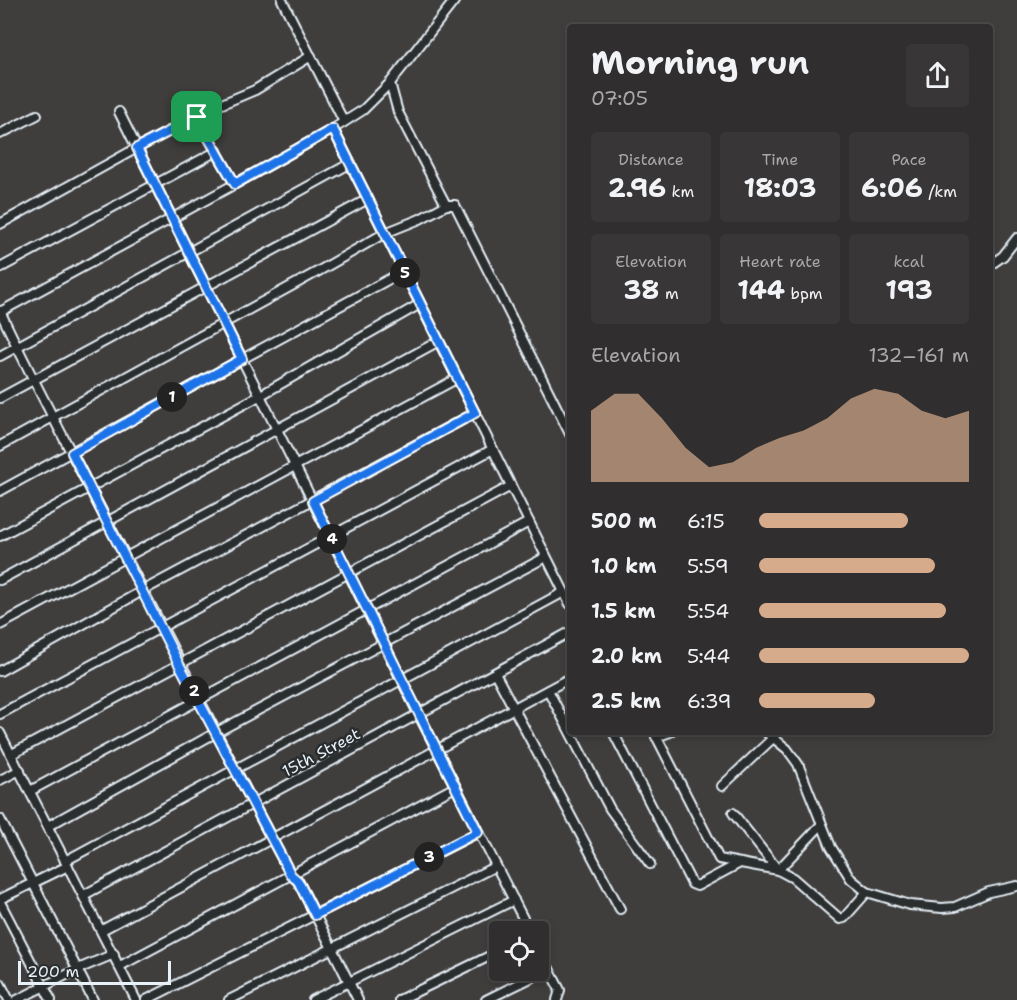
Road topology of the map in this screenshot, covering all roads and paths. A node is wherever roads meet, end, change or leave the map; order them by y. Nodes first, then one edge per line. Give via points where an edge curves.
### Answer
1 (282, 0) edge
2 (455, 0) edge
3 (310, 56) junction
4 (390, 83) junction
5 (119, 112) dead end
6 (38, 115) dead end
7 (197, 117) junction
8 (344, 122) junction
9 (333, 129) junction
10 (0, 134) edge
11 (137, 148) junction
12 (217, 151) junction
13 (351, 163) junction
14 (154, 184) junction
15 (235, 184) junction
16 (368, 199) junction
17 (446, 205) junction
18 (172, 218) junction
19 (0, 224) edge
20 (385, 233) junction
21 (1017, 238) edge
22 (189, 252) junction
23 (993, 263) edge
24 (0, 268) edge
25 (404, 271) junction
26 (206, 286) junction
27 (420, 304) junction
28 (0, 312) edge
29 (224, 323) junction
30 (439, 341) junction
31 (16, 348) junction
32 (0, 356) edge
33 (242, 359) junction
34 (458, 378) junction
35 (34, 380) junction
36 (261, 395) junction
37 (0, 398) edge
38 (475, 413) junction
39 (53, 417) junction
40 (567, 428) edge
41 (278, 430) junction
42 (0, 446) edge
43 (493, 449) junction
44 (72, 453) junction
45 (295, 465) junction
46 (511, 486) junction
47 (89, 488) junction
48 (0, 491) edge
49 (313, 501) junction
50 (108, 522) junction
51 (529, 522) junction
52 (330, 535) junction
53 (0, 536) edge
54 (125, 556) junction
55 (546, 557) junction
56 (349, 573) junction
57 (0, 580) edge
58 (142, 591) junction
59 (564, 592) junction
60 (567, 598) edge
61 (366, 609) junction
62 (0, 625) edge
63 (160, 627) junction
64 (567, 634) edge
65 (384, 644) junction
66 (179, 664) junction
67 (0, 671) edge
68 (495, 673) junction
69 (402, 680) junction
70 (567, 680) edge
71 (548, 690) junction
72 (198, 700) junction
73 (513, 709) junction
74 (0, 714) edge
75 (419, 715) junction
76 (567, 726) edge
77 (217, 732) junction
78 (0, 733) edge
79 (571, 735) edge
80 (615, 735) edge
81 (656, 735) edge
82 (770, 735) edge
83 (773, 738) junction
84 (436, 750) junction
85 (12, 754) junction
86 (20, 770) junction
87 (235, 770) junction
88 (0, 780) edge
89 (723, 786) dead end
90 (455, 787) junction
91 (30, 790) junction
92 (253, 803) junction
93 (733, 813) dead end
94 (0, 819) edge
95 (821, 825) junction
96 (48, 826) junction
97 (478, 832) junction
98 (271, 838) junction
99 (67, 863) junction
100 (740, 863) junction
101 (650, 864) dead end
102 (496, 866) junction
103 (778, 870) junction
104 (291, 875) junction
105 (32, 883) junction
106 (1017, 886) edge
107 (867, 892) junction
108 (84, 895) junction
109 (513, 900) junction
110 (0, 901) edge
111 (620, 909) dead end
112 (315, 915) junction
113 (524, 921) edge
114 (102, 930) junction
115 (332, 949) junction
116 (114, 954) junction
117 (489, 956) edge
118 (120, 966) junction
119 (78, 969) junction
120 (549, 969) edge
121 (525, 981) edge
122 (0, 983) edge
123 (349, 983) junction
124 (44, 986) junction
125 (9, 1000) edge
126 (17, 1000) edge
127 (51, 1000) edge
128 (93, 1000) edge
129 (136, 1000) edge
130 (146, 1000) edge
131 (229, 1000) edge
132 (313, 1000) edge
133 (358, 1000) edge
134 (399, 1000) edge
135 (486, 1000) edge
136 (557, 1000) edge

1 - 3 street
2 - 4 street
3 - 7 street via 255,90
3 - 8 street
4 - 8 street via 363,110
4 - 17 street via 399,112
5 - 11 street
6 - 10 street
7 - 11 street
7 - 12 street
8 - 9 street
9 - 13 street
9 - 15 street
11 - 14 street
11 - 19 street
12 - 14 street
12 - 15 street
13 - 16 street
13 - 22 street
14 - 18 street
14 - 24 street
15 - 18 street
16 - 20 street
16 - 26 street
17 - 20 street
17 - 40 street via 455,205
18 - 22 street
18 - 28 street
20 - 25 street
20 - 29 street
21 - 23 street
22 - 26 street
22 - 31 street
25 - 27 street
25 - 33 street
26 - 29 street
26 - 35 street
27 - 30 street
27 - 36 street
28 - 31 street
29 - 33 street
29 - 39 street
30 - 34 street
30 - 41 street
31 - 32 street
31 - 35 street
33 - 36 street
33 - 44 street
34 - 38 street
34 - 45 street
35 - 37 street
35 - 39 street
36 - 41 street
36 - 47 street
38 - 43 street
38 - 49 street
39 - 42 street
39 - 44 street
41 - 45 street
41 - 50 street
43 - 46 street
43 - 52 street
44 - 47 street
44 - 48 street
45 - 49 street
45 - 54 street
46 - 51 street
46 - 56 street
47 - 50 street
47 - 53 street
49 - 52 street
49 - 58 street
50 - 54 street
50 - 57 street
51 - 55 street
51 - 61 street
52 - 56 street
52 - 63 street
54 - 58 street
54 - 62 street
55 - 59 street
55 - 65 street
56 - 61 street
56 - 66 street
58 - 63 street
58 - 67 street
59 - 60 street
59 - 69 street
61 - 65 street
61 - 72 street
63 - 66 street
63 - 74 street
64 - 68 street, 15th Street
65 - 69 street
65 - 77 street
66 - 72 street
66 - 85 street
68 - 73 street
68 - 75 street, 15th Street
69 - 75 street
69 - 87 street
70 - 71 street
71 - 73 street
71 - 76 street
72 - 77 street
72 - 91 street
73 - 84 street
73 - 111 street
75 - 84 street
75 - 92 street, 15th Street
77 - 87 street
77 - 96 street
78 - 85 street
79 - 101 street via 610,809
80 - 100 street via 692,884 697,886
81 - 100 street via 719,859
82 - 83 street
83 - 89 street
83 - 95 street via 798,764
84 - 90 street
84 - 98 street
85 - 86 street
86 - 88 street
86 - 91 street
87 - 92 street
87 - 99 street
90 - 97 street
90 - 104 street
91 - 96 street
92 - 98 street
92 - 108 street, 15th Street
93 - 103 street
94 - 105 street
95 - 103 street
95 - 107 street via 851,879
96 - 99 street
97 - 102 street
97 - 112 street
98 - 104 street
98 - 114 street
99 - 105 street
99 - 108 street
100 - 103 street
102 - 109 street
102 - 115 street
103 - 107 street via 793,878 840,919
104 - 112 street
104 - 118 street
105 - 110 street
105 - 119 street
106 - 107 street via 942,908 910,905
108 - 114 street
109 - 113 street
109 - 123 street
110 - 124 street
112 - 115 street
112 - 130 street
114 - 116 street
115 - 123 street
115 - 131 street
116 - 118 street
116 - 119 street
117 - 134 street
118 - 129 street
119 - 124 street
119 - 128 street
120 - 136 street via 560,990
121 - 135 street
122 - 125 street
123 - 132 street
123 - 133 street
124 - 126 street
124 - 127 street

